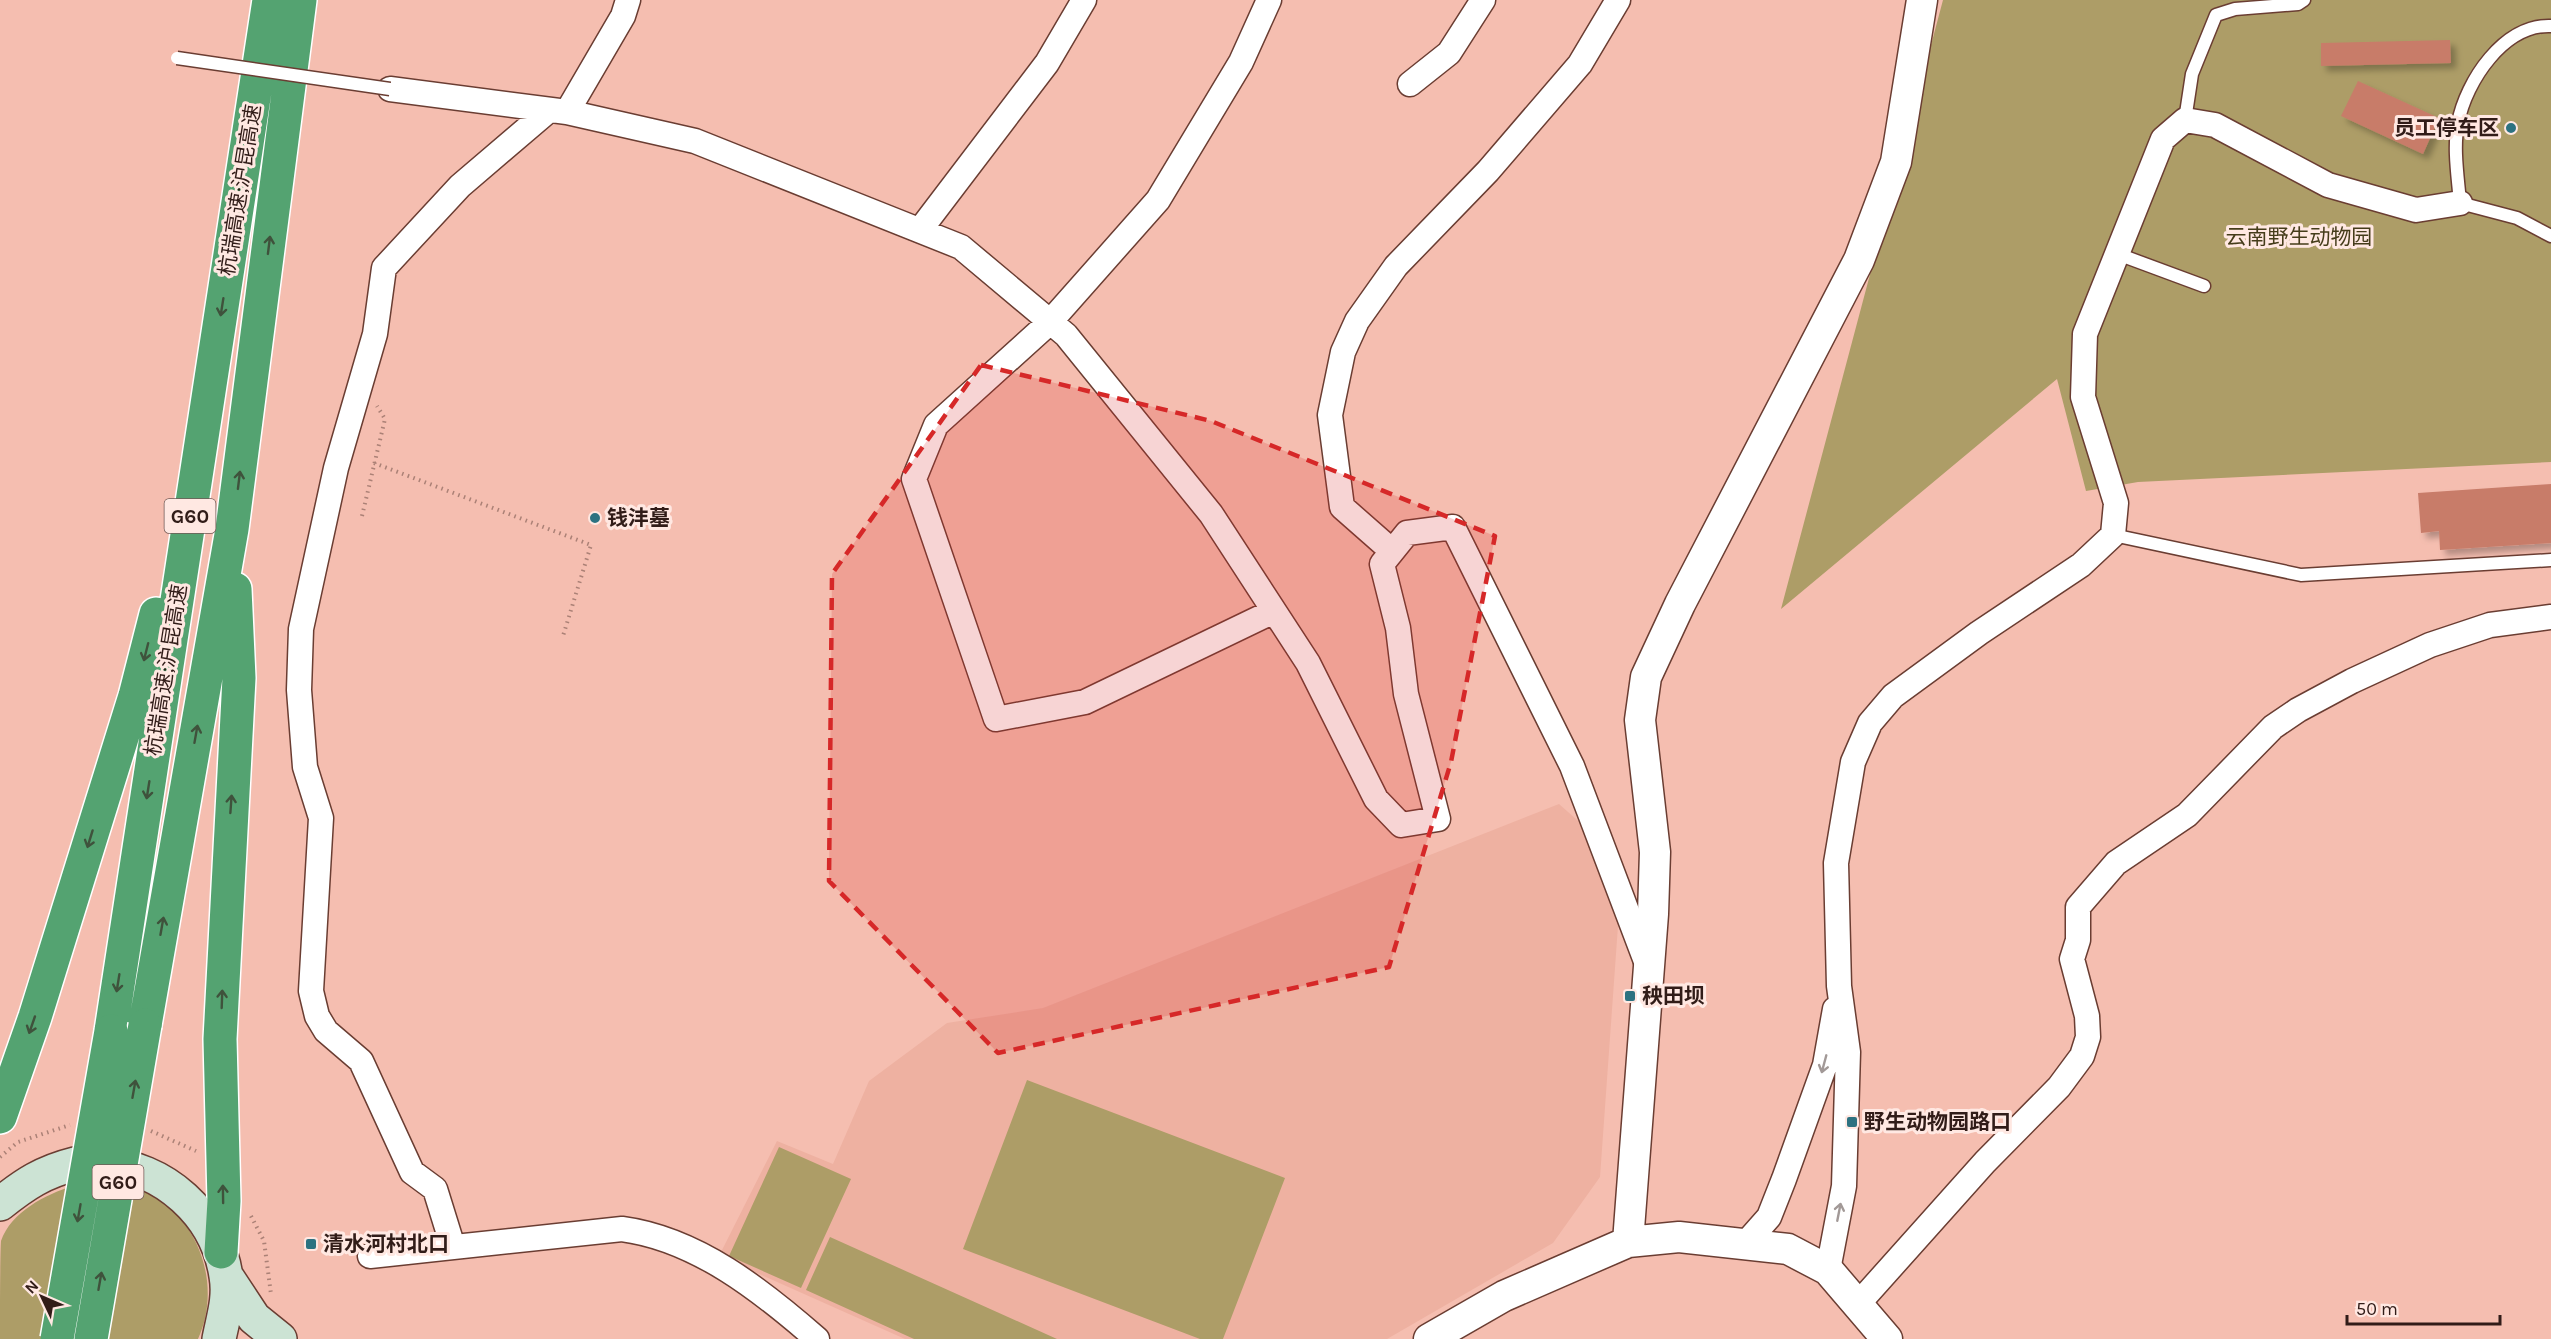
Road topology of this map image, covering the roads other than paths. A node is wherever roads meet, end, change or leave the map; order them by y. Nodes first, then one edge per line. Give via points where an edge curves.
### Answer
1 (269, 0) edge
2 (300, 0) edge
3 (628, 0) edge
4 (1084, 0) edge
5 (1269, 0) edge
6 (1483, 0) edge
7 (1618, 0) edge
8 (1922, 0) edge
9 (2304, 0) edge
10 (2551, 26) edge
11 (177, 58) dead end
12 (1410, 84) dead end
13 (390, 88) joint
14 (558, 111) junction
15 (2185, 120) junction
16 (2460, 203) junction
17 (920, 230) junction
18 (2551, 236) edge
19 (2115, 253) junction
20 (2204, 286) dead end
21 (1050, 322) junction
22 (203, 433) junction
23 (232, 529) junction
24 (2112, 536) junction
25 (1392, 551) junction
26 (2551, 560) edge
27 (1274, 611) junction
28 (2551, 616) edge
29 (1647, 966) junction
30 (1839, 986) junction
31 (0, 1117) edge
32 (34, 1178) junction
33 (0, 1191) edge
34 (0, 1204) edge
35 (1628, 1242) junction
36 (1746, 1243) junction
37 (453, 1247) junction
38 (370, 1256) dead end
39 (224, 1265) junction
40 (1828, 1270) junction
41 (1858, 1304) junction
42 (57, 1339) edge
43 (90, 1339) edge
44 (219, 1339) edge
45 (280, 1339) edge
46 (817, 1339) edge
47 (1428, 1339) edge
48 (1887, 1339) edge

1 -> 22 highway, 杭瑞高速;沪昆高速 / G60
23 -> 2 highway, 杭瑞高速;沪昆高速 / G60
3 - 14 street via 623,16
4 - 17 street via 1047,63
5 - 21 street via 1241,62 1158,200
6 - 12 street via 1449,53
7 - 25 street via 1580,64 1488,171 1396,266 1357,321 1343,351 1330,415 1342,507
8 - 29 street via 1896,162 1859,260 1646,677 1640,720 1655,852
9 - 15 lane via 2216,15 2192,74
10 - 16 lane via 2529,27 2498,50 2477,78 2458,122
11 - 13 lane, bridge
13 - 14 street
14 - 17 street via 695,141
14 - 37 street via 460,186 384,268 375,334 336,468 301,628 298,690 305,767 321,818 311,991 317,1016 326,1031 361,1061 412,1172 435,1190
15 - 16 street via 2215,125 2328,185 2416,210
15 - 19 street via 2163,139
16 - 18 lane via 2517,218
17 - 21 street via 962,247
19 - 20 lane
19 - 24 street via 2085,334 2083,396 2116,503
21 - 27 street via 1066,335 1210,514
21 - 27 street via 936,426 914,478 996,719 1085,702
22 -> 31 highway via 135,696
22 -> 42 highway, 杭瑞高速;沪昆高速 / G60, bridge via 111,1031
39 -> 23 highway via 220,1039 239,678
43 -> 23 highway, 杭瑞高速;沪昆高速 / G60, bridge
24 - 26 lane via 2301,575
24 - 30 street via 2081,565 1893,696 1870,723 1853,762 1836,863
25 - 27 street via 1382,564 1398,628 1406,694 1438,819 1401,825 1376,799 1308,663
25 - 29 street via 1407,533 1453,527 1572,766
28 - 41 street via 2490,625 2430,645 2298,710 2273,727 2187,815 2116,863 2078,908 2078,940 2072,959 2087,1016 2088,1037 2082,1056 2065,1080 1985,1162
29 - 35 street
30 -> 36 street via 1825,1065 1769,1217
40 -> 30 street via 1844,1186 1848,1052
32 - 33 main road
32 - 34 main road
32 - 39 main road via 78,1163 123,1165 166,1182 200,1212
35 - 36 street via 1679,1237
35 - 47 street via 1504,1296
36 - 40 street via 1788,1249
37 - 38 street
37 - 46 street via 622,1229 651,1233 694,1251 772,1300
39 - 44 main road via 228,1298
39 - 45 main road via 254,1318
40 - 41 street
41 - 48 street

